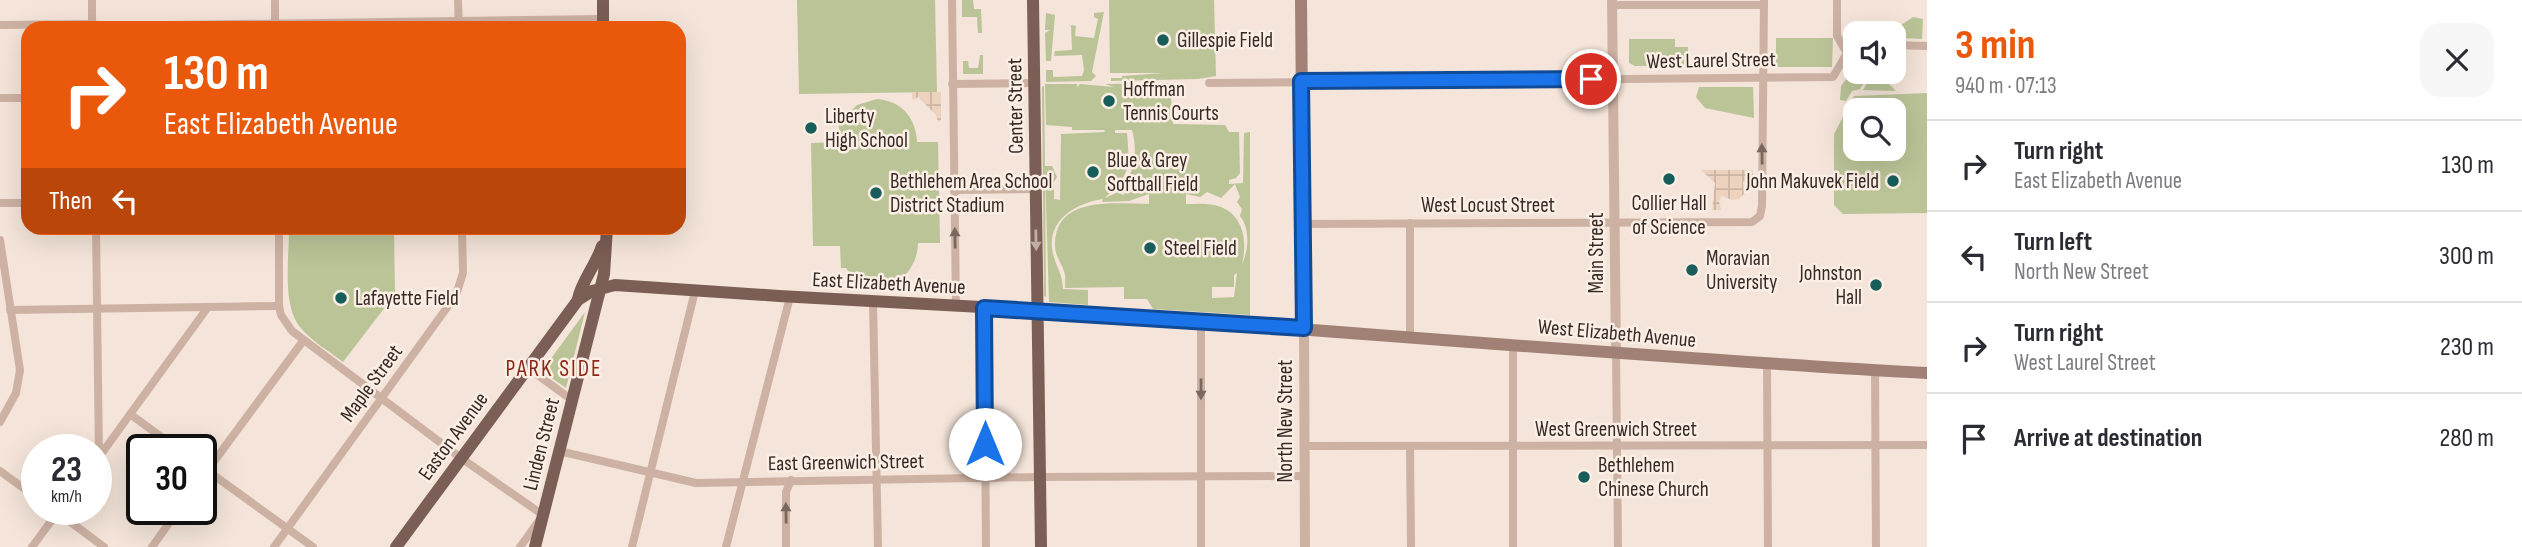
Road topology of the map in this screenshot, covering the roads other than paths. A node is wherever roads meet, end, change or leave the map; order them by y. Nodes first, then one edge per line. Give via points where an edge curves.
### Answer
1 (92, 0) edge
2 (275, 0) edge
3 (458, 0) edge
4 (603, 0) edge
5 (952, 0) edge
6 (1033, 0) edge
7 (1301, 0) edge
8 (1837, 0) edge
9 (1612, 3) edge
10 (1764, 3) edge
11 (92, 21) edge
12 (275, 21) edge
13 (459, 21) edge
14 (603, 21) edge
15 (0, 25) edge
16 (21, 25) edge
17 (1843, 42) edge
18 (1906, 45) edge
19 (1927, 46) edge
20 (1843, 63) edge
21 (1765, 77) junction
22 (1614, 78) junction
23 (1301, 81) junction
24 (1034, 83) junction
25 (1209, 83) dead end
26 (952, 84) junction
27 (0, 98) edge
28 (21, 98) edge
29 (1035, 189) junction
30 (954, 190) junction
31 (0, 203) edge
32 (21, 203) edge
33 (1616, 222) junction
34 (1410, 223) junction
35 (1303, 224) junction
36 (96, 235) edge
37 (279, 235) edge
38 (462, 235) edge
39 (607, 235) edge
40 (607, 235) edge
41 (0, 240) edge
42 (598, 289) junction
43 (695, 292) junction
44 (790, 297) junction
45 (578, 300) junction
46 (873, 302) junction
47 (208, 306) junction
48 (279, 306) junction
49 (956, 306) junction
50 (97, 308) junction
51 (984, 308) junction
52 (10, 310) junction
53 (1037, 310) junction
54 (1201, 321) junction
55 (1304, 328) junction
56 (1410, 336) junction
57 (303, 341) junction
58 (1513, 344) junction
59 (1616, 352) junction
60 (1768, 365) junction
61 (528, 368) junction
62 (1875, 370) junction
63 (1927, 373) edge
64 (382, 399) junction
65 (572, 400) junction
66 (130, 414) junction
67 (0, 422) edge
68 (98, 434) edge
69 (157, 434) edge
70 (112, 439) edge
71 (1877, 445) junction
72 (1927, 445) edge
73 (1306, 446) junction
74 (1768, 446) junction
75 (1410, 447) junction
76 (1513, 447) junction
77 (1616, 447) junction
78 (217, 451) edge
79 (559, 451) junction
80 (461, 458) junction
81 (0, 471) edge
82 (650, 473) junction
83 (1200, 476) junction
84 (1305, 476) junction
85 (217, 477) edge
86 (985, 477) junction
87 (1039, 477) junction
88 (877, 479) junction
89 (791, 480) junction
90 (742, 482) junction
91 (21, 486) edge
92 (543, 515) junction
93 (47, 525) edge
94 (76, 525) edge
95 (168, 525) edge
96 (287, 528) junction
97 (32, 547) edge
98 (104, 547) edge
99 (152, 547) edge
100 (274, 547) edge
101 (313, 547) edge
102 (396, 547) edge
103 (520, 547) edge
104 (535, 547) edge
105 (632, 547) edge
106 (726, 547) edge
107 (786, 547) edge
108 (878, 547) edge
109 (986, 547) edge
110 (1041, 547) edge
111 (1201, 547) edge
112 (1305, 547) edge
113 (1411, 547) edge
114 (1513, 547) edge
115 (1618, 547) edge
116 (1768, 547) edge
117 (1876, 547) edge

1 - 11 street
2 - 12 street
3 - 13 street
4 - 14 main road
5 - 26 street
6 - 24 main road, Center Street
7 - 23 main road, North New Street
8 - 17 street via 1837,36
9 - 10 street
9 - 22 street, Main Street
10 - 21 street
15 - 16 street
18 - 19 street
20 - 21 street, West Laurel Street via 1833,77
21 - 22 street, West Laurel Street
33 -> 21 street, West Locust Street via 1747,224 1756,220 1762,212
22 - 23 street, West Laurel Street
22 - 33 street, Main Street
23 - 25 street, West Laurel Street
23 - 35 main road, North New Street
24 - 26 street
24 - 29 main road, Center Street
26 - 30 street
27 - 28 street
29 - 30 street
29 -> 53 main road, Center Street
49 -> 30 street
31 - 32 street
33 - 34 street, West Locust Street
33 - 59 street, Main Street
34 - 35 street, West Locust Street
34 - 56 street
35 - 55 main road, North New Street
36 - 50 street
37 - 48 street
38 - 64 street, Maple Street via 460,288
39 - 42 main road, Linden Street
40 - 45 main road
41 - 52 street
42 - 43 main road, East Elizabeth Avenue via 615,285
42 - 45 main road, Easton Avenue
42 - 65 main road, Linden Street
43 - 44 main road, East Elizabeth Avenue
43 - 82 street
44 - 46 main road, East Elizabeth Avenue
44 - 90 street
45 - 61 main road, Easton Avenue
46 - 49 main road, East Elizabeth Avenue
46 - 88 street
47 - 48 street
47 - 50 street
47 - 66 street
48 - 57 street
49 - 51 main road, East Elizabeth Avenue
50 - 52 street
50 - 68 street
51 - 53 main road, East Elizabeth Avenue
51 - 86 street
52 - 67 street via 20,370 14,398
53 - 54 main road, East Elizabeth Avenue
53 - 87 main road, Center Street
54 - 55 main road, East Elizabeth Avenue
54 -> 83 street
55 - 56 main road, West Elizabeth Avenue
55 - 73 street, North New Street
56 - 58 main road, West Elizabeth Avenue
57 - 64 street
57 - 78 street
58 - 59 main road, West Elizabeth Avenue
58 - 76 street
59 - 60 main road, West Elizabeth Avenue
59 - 77 street, Main Street
60 - 62 main road, West Elizabeth Avenue
60 - 74 street
61 - 65 street
61 - 80 main road, Easton Avenue
62 - 63 main road, West Elizabeth Avenue
62 - 71 street
64 - 80 street
64 - 96 street, Maple Street
65 - 79 main road, Linden Street
66 - 69 street
66 - 70 street
71 - 72 street, West Greenwich Street
71 - 74 street, West Greenwich Street
71 - 117 street
73 - 75 street, West Greenwich Street
73 - 84 street, North New Street
74 - 77 street, West Greenwich Street
74 - 116 street
75 - 76 street, West Greenwich Street
75 - 113 street
76 - 77 street, West Greenwich Street
76 - 114 street
77 - 115 street, Main Street
79 - 82 street, East Greenwich Street
79 - 92 main road, Linden Street
80 - 92 street
80 - 102 main road, Easton Avenue
81 - 91 street
82 - 90 street, East Greenwich Street via 695,483
82 - 105 street
83 - 84 street, East Greenwich Street
83 - 87 street, East Greenwich Street
83 - 111 street
84 - 112 street, North New Street
85 - 96 street
86 - 87 street, East Greenwich Street
86 - 88 street, East Greenwich Street
86 - 109 street
87 - 110 main road, Center Street
88 - 89 street, East Greenwich Street
88 - 108 street
89 - 90 street, East Greenwich Street
107 -> 89 street via 786,492
90 - 106 street
92 - 103 street
92 - 104 main road, Linden Street
93 - 97 street
94 - 98 street
95 - 99 street
96 - 100 street, Maple Street
96 - 101 street

